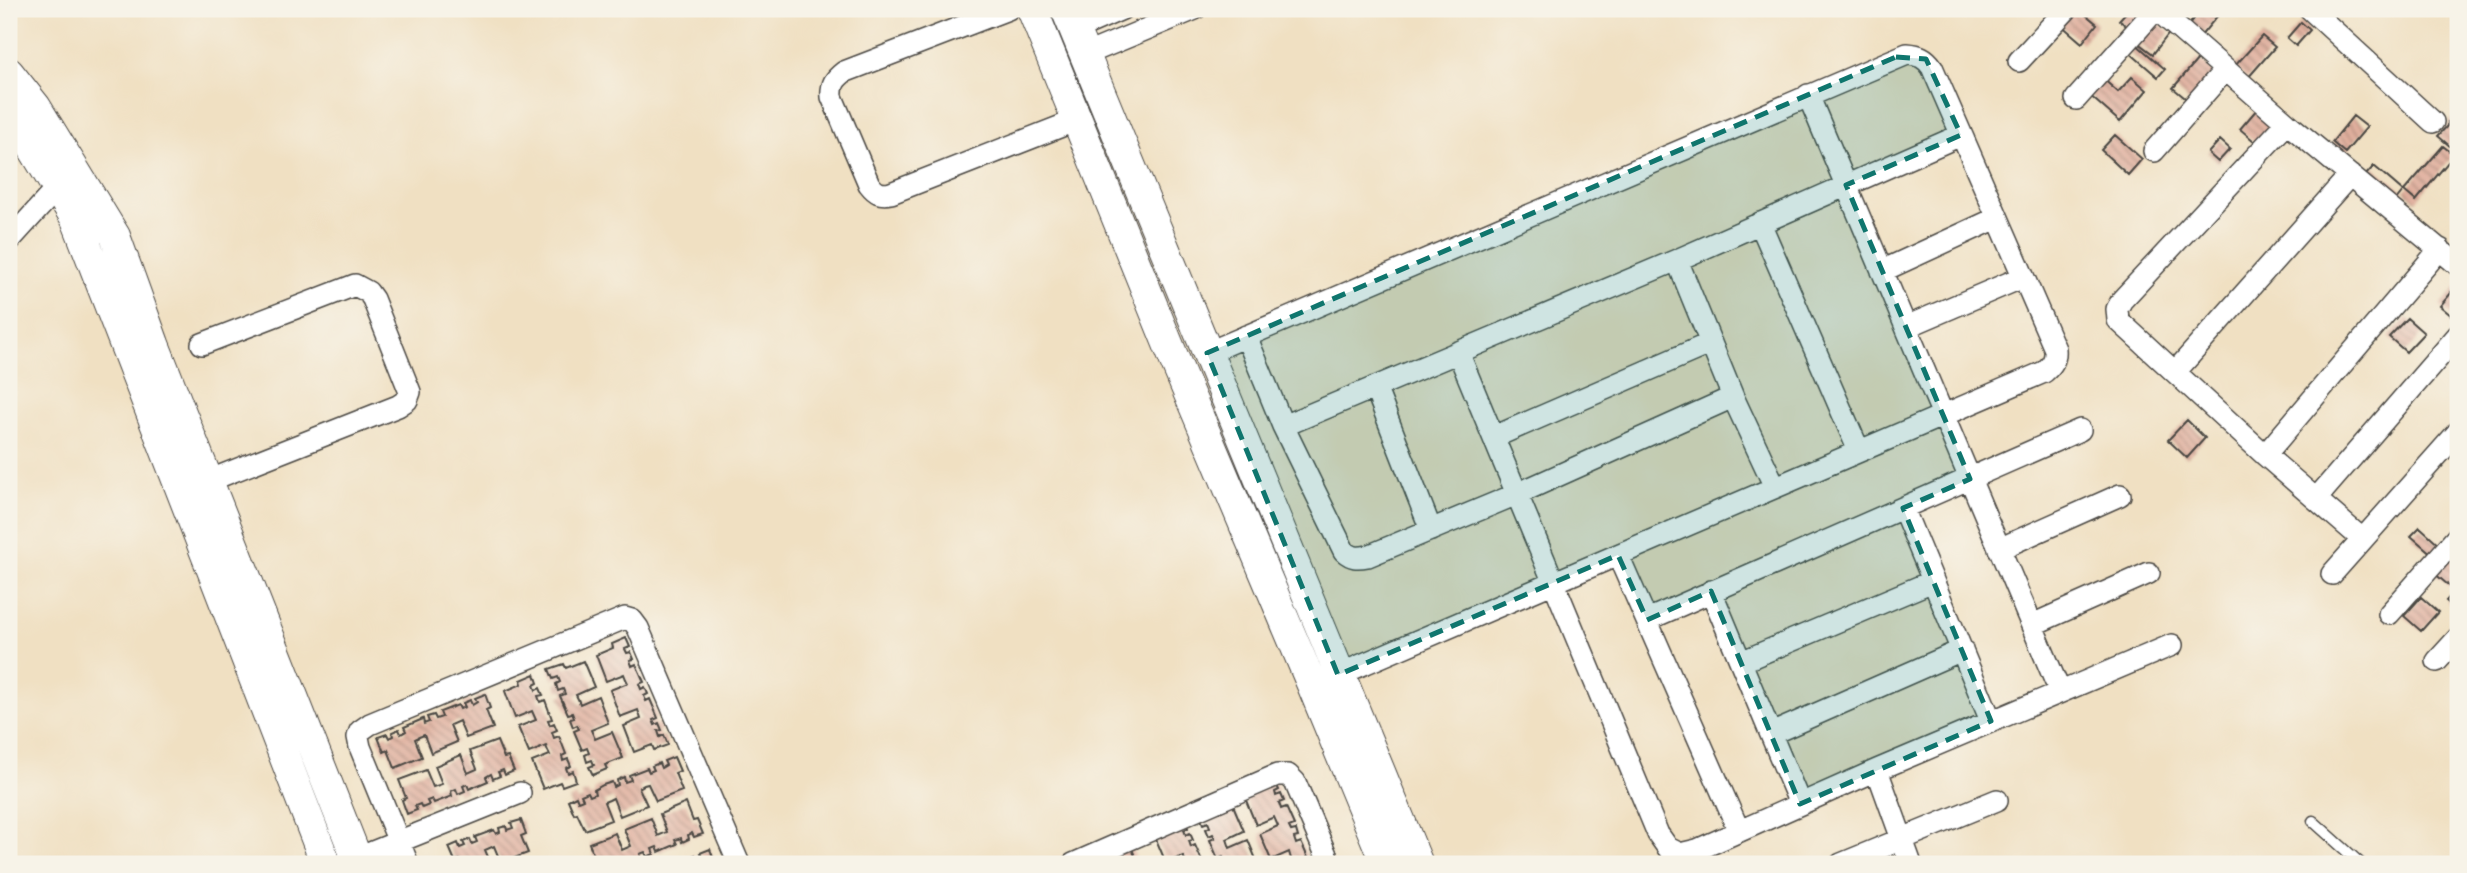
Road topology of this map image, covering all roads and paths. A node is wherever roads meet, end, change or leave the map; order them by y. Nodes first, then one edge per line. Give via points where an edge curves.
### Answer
1 (1008, 9) edge
2 (1032, 9) edge
3 (1122, 9) edge
4 (1195, 9) edge
5 (2067, 9) edge
6 (2156, 9) edge
7 (2310, 9) edge
8 (1074, 31) edge
9 (2019, 61) dead end
10 (2225, 70) junction
11 (9, 73) edge
12 (1808, 95) junction
13 (2076, 99) dead end
14 (9, 109) edge
15 (1077, 120) junction
16 (2433, 122) dead end
17 (2287, 123) junction
18 (1961, 135) junction
19 (2154, 151) dead end
20 (2350, 174) junction
21 (1846, 185) junction
22 (58, 187) junction
23 (1997, 218) junction
24 (1760, 223) junction
25 (9, 240) edge
26 (2440, 249) junction
27 (1677, 260) junction
28 (2458, 265) edge
29 (1882, 271) junction
30 (2023, 277) junction
31 (1906, 327) junction
32 (2458, 335) edge
33 (1246, 336) junction
34 (1711, 343) junction
35 (202, 344) dead end
36 (1458, 352) junction
37 (1207, 353) junction
38 (2175, 372) junction
39 (1375, 387) junction
40 (1733, 397) junction
41 (1943, 415) junction
42 (1283, 426) junction
43 (2080, 430) dead end
44 (2458, 432) edge
45 (1494, 437) junction
46 (1859, 452) junction
47 (2265, 455) junction
48 (1970, 479) junction
49 (208, 481) junction
50 (1775, 487) junction
51 (1517, 494) junction
52 (2120, 495) dead end
53 (2316, 499) junction
54 (1903, 508) junction
55 (1431, 530) junction
56 (2458, 536) edge
57 (2362, 539) junction
58 (2000, 549) junction
59 (1618, 555) junction
60 (2149, 573) dead end
61 (2332, 574) dead end
62 (1933, 581) junction
63 (1554, 582) junction
64 (1711, 591) junction
65 (2389, 614) dead end
66 (1647, 620) junction
67 (2032, 625) junction
68 (2458, 638) edge
69 (2172, 645) dead end
70 (1962, 650) junction
71 (2437, 661) dead end
72 (1741, 662) junction
73 (1338, 674) junction
74 (2060, 692) junction
75 (1991, 722) junction
76 (1771, 734) junction
77 (1877, 770) junction
78 (520, 793) dead end
79 (1997, 800) dead end
80 (1800, 804) junction
81 (2313, 821) dead end
82 (1739, 831) junction
83 (1902, 840) junction
84 (398, 842) junction
85 (353, 862) edge
86 (326, 864) edge
87 (408, 864) edge
88 (738, 864) edge
89 (1073, 864) edge
90 (1330, 864) edge
91 (1385, 864) edge
92 (1418, 864) edge
93 (1841, 864) edge
94 (1911, 864) edge
95 (2361, 864) edge

1 - 15 street via 835,79 832,97 869,184 875,192 891,192
2 - 15 street
3 - 8 street
4 - 8 street
5 - 9 street
6 - 10 street
6 - 13 street
7 - 16 street
8 - 37 street
10 - 17 street
10 - 19 street
11 - 49 street via 36,107 110,226
12 - 18 street via 1896,57 1917,55 1932,67
12 - 21 street
12 - 33 street
14 - 22 street
15 - 91 street
17 - 20 street
17 - 38 street via 2117,309 2125,328
18 - 21 street
18 - 23 street
20 - 26 street
20 - 38 street
21 - 24 street
21 - 29 street
22 - 25 street
22 - 86 street via 76,219
23 - 29 street
23 - 30 street
24 - 27 street
24 - 46 street
26 - 28 street
26 - 47 street
27 - 34 street
27 - 36 street
29 - 31 street
30 - 31 street
30 - 41 street via 2055,349 2052,365
31 - 41 street
32 - 53 street
33 - 37 street
33 - 42 street
34 - 40 street
34 - 45 street
35 - 49 street via 355,285 373,299 410,392 398,406
36 - 39 street
36 - 45 street
37 - 73 street
38 - 47 street
39 - 42 street
39 - 55 street
40 - 50 street
40 - 51 street
41 - 46 street
41 - 48 street
42 - 55 street via 1351,557 1368,556
43 - 48 street
44 - 57 street
45 - 51 street
46 - 50 street
47 - 53 street
48 - 54 street
48 - 58 street
49 - 85 street
50 - 59 street
51 - 55 street
51 - 63 street
52 - 58 street
53 - 57 street
54 - 62 street
54 - 64 street
56 - 65 street
57 - 61 street
58 - 67 street
59 - 63 street
59 - 66 street
60 - 67 street
62 - 70 street
62 - 72 street
63 - 73 street
63 - 82 street via 1658,834 1668,848 1680,854 1697,850
64 - 66 street
64 - 72 street
66 - 82 street
67 - 74 street
68 - 71 street
69 - 74 street
70 - 75 street
70 - 76 street
72 - 76 street
73 - 92 street
74 - 75 street
75 - 77 street
76 - 80 street
77 - 80 street
77 - 83 street
78 - 84 street
79 - 83 street
80 - 82 street
81 - 95 lane
83 - 93 street
83 - 94 street
84 - 85 street
84 - 87 street
84 - 88 street via 360,747 360,731 625,618 638,628
89 - 90 street via 1277,775 1288,775

